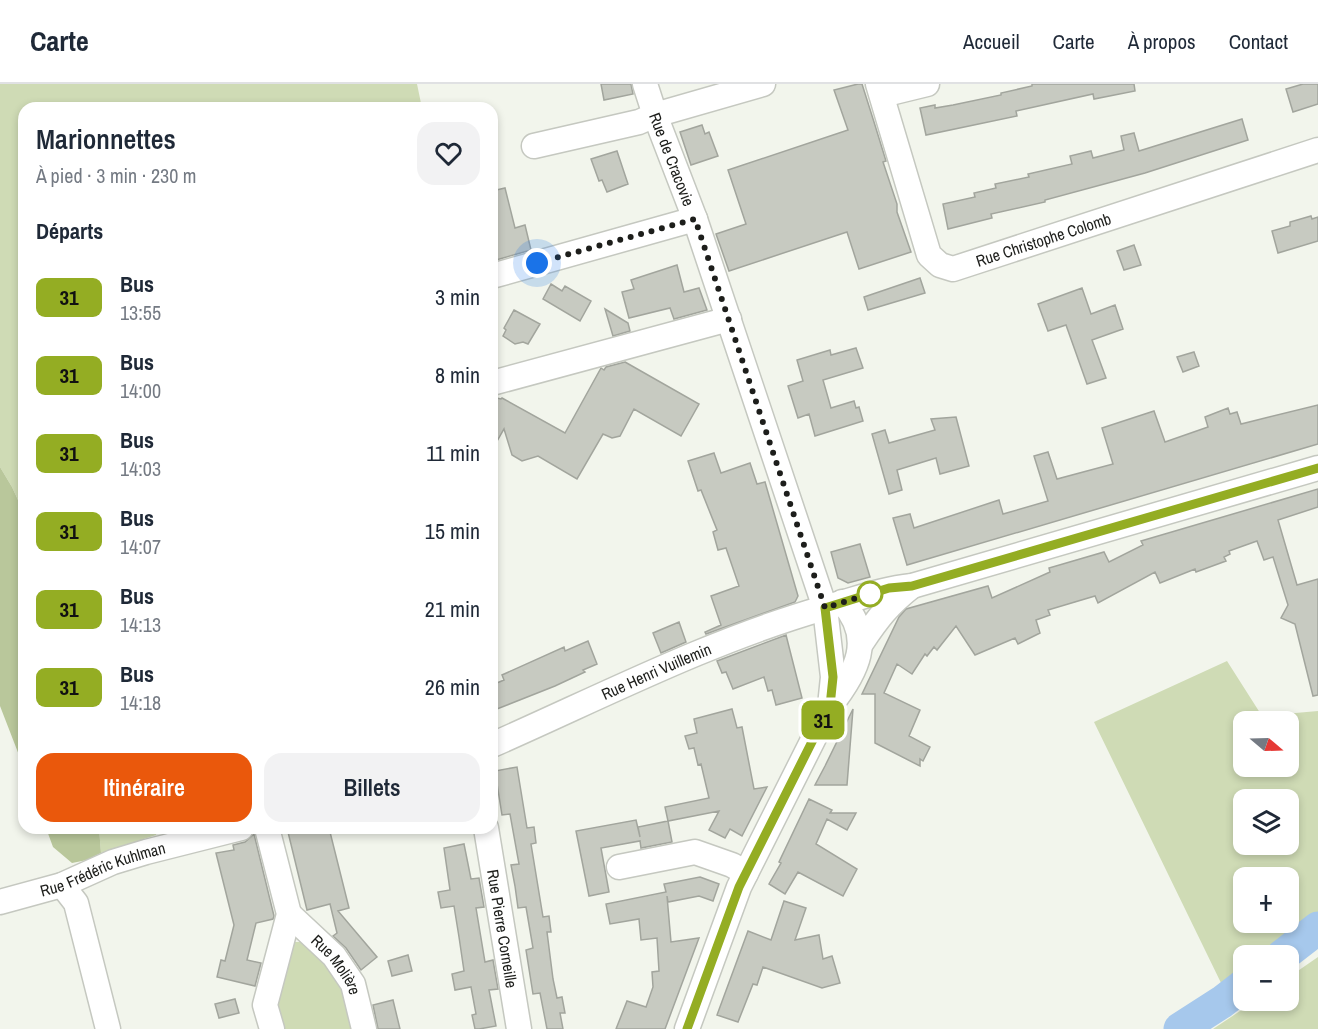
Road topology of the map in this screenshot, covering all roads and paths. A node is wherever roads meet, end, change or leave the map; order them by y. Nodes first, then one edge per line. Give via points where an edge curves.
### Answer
1 (645, 84) edge
2 (763, 84) edge
3 (927, 84) edge
4 (880, 90) edge
5 (655, 115) junction
6 (534, 146) dead end
7 (1318, 150) edge
8 (695, 219) junction
9 (498, 274) edge
10 (729, 319) junction
11 (498, 380) edge
12 (1318, 468) edge
13 (912, 586) junction
14 (831, 611) junction
15 (862, 642) junction
16 (830, 706) junction
17 (498, 742) edge
18 (216, 834) edge
19 (269, 834) edge
20 (487, 834) edge
21 (619, 867) dead end
22 (746, 873) junction
23 (62, 885) junction
24 (0, 902) edge
25 (289, 914) junction
26 (108, 1029) edge
27 (272, 1029) edge
28 (364, 1029) edge
29 (519, 1029) edge
30 (687, 1029) edge

1 - 5 street, Rue de Cracovie
2 - 5 street
3 - 4 street
4 - 7 street, Rue Christophe Colomb via 929,255 952,269
5 - 6 street
5 - 8 street, Rue de Cracovie
8 - 9 street
8 - 10 street, Rue de Cracovie
10 - 11 street
10 - 14 street, Rue de Cracovie
12 - 13 street, Rue Henri Vuillemin
13 - 14 street, Rue Henri Vuillemin via 889,588
13 - 15 street via 881,614
14 - 15 street via 834,632
14 - 16 street, Rue de Cracovie
14 - 17 street, Rue Henri Vuillemin via 802,614 706,650
15 - 16 street via 841,692
16 - 22 street
18 - 23 street, Rue Frédéric Kuhlman via 113,862
19 - 25 street, Rue Molière
20 - 29 street, Rue Pierre Corneille
21 - 22 street via 694,852
22 - 30 street
23 - 24 street, Rue Frédéric Kuhlman
23 - 26 street via 76,903
25 - 27 street, Rue Molière via 265,1005
25 - 28 street, Rue Molière via 334,956 353,984

